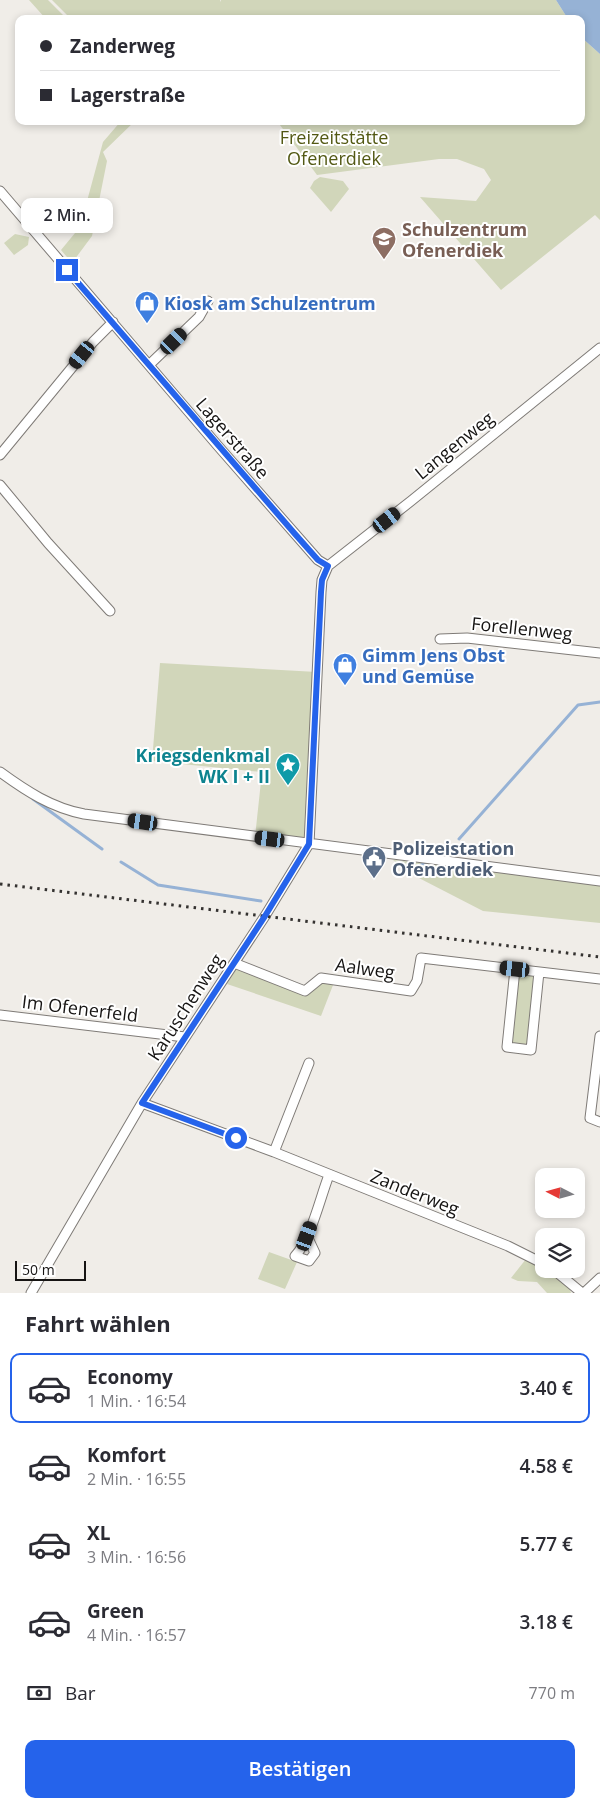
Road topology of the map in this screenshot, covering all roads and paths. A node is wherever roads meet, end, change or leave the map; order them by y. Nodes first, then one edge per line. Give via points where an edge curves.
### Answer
1 (0, 191) edge
2 (208, 301) dead end
3 (113, 322) junction
4 (600, 348) edge
5 (149, 364) junction
6 (0, 455) edge
7 (0, 485) edge
8 (328, 566) junction
9 (110, 611) dead end
10 (440, 639) dead end
11 (600, 653) edge
12 (0, 772) edge
13 (309, 844) junction
14 (600, 881) edge
15 (234, 963) junction
16 (515, 969) junction
17 (539, 972) junction
18 (600, 979) edge
19 (0, 1015) edge
20 (600, 1036) edge
21 (185, 1037) junction
22 (309, 1063) dead end
23 (142, 1103) junction
24 (600, 1122) edge
25 (274, 1152) junction
26 (329, 1175) junction
27 (307, 1236) dead end
28 (535, 1260) edge
29 (566, 1278) edge
30 (600, 1278) edge
31 (31, 1293) edge
32 (583, 1293) edge

1 - 3 street, Lagerstraße
2 - 5 street via 199,317
3 - 5 street, Lagerstraße
3 - 6 street
4 - 8 street, Langenweg
5 - 8 street, Lagerstraße via 318,560
7 - 9 street
8 - 13 street via 321,592
10 - 11 street, Forellenweg via 467,638
12 - 13 street via 65,810
13 - 14 street
13 - 15 street, Karuschenweg
15 - 16 street, Aalweg via 305,991 321,978 411,991 417,981 421,958
15 - 21 street, Karuschenweg
16 - 17 street
16 - 17 street via 508,1047 531,1050
17 - 18 street
19 - 21 street, Im Ofenerfeld
20 - 24 street via 590,1118
21 - 23 street, Karuschenweg
22 - 25 street
23 - 25 street, Zanderweg
23 - 31 street, Karuschenweg
25 - 26 street, Zanderweg
26 - 27 street
26 - 28 street, Zanderweg
29 - 32 street
30 - 32 street

